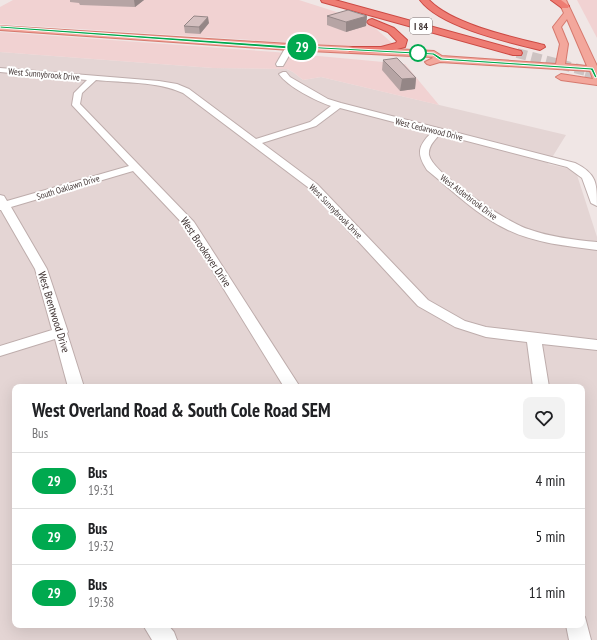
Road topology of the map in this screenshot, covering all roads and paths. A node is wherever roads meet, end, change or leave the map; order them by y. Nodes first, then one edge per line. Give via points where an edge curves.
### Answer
1 (325, 0) edge
2 (360, 0) edge
3 (424, 0) edge
4 (555, 0) edge
5 (314, 2) dead end
6 (565, 5) edge
7 (382, 6) dead end
8 (428, 18) dead end
9 (0, 28) edge
10 (510, 39) junction
11 (540, 47) dead end
12 (290, 48) junction
13 (353, 50) junction
14 (517, 53) tunnel mouth
15 (587, 57) junction
16 (597, 58) tunnel mouth
17 (440, 59) junction
18 (430, 62) junction
19 (280, 64) dead end
20 (560, 67) junction
21 (0, 70) edge
22 (596, 72) edge
23 (283, 74) dead end
24 (94, 78) junction
25 (597, 82) tunnel mouth
26 (338, 105) junction
27 (438, 131) junction
28 (255, 142) junction
29 (136, 167) junction
30 (2, 203) edge
31 (597, 203) edge
32 (597, 246) edge
33 (61, 332) junction
34 (534, 337) junction
35 (597, 345) edge
36 (0, 351) edge
37 (75, 384) edge
38 (290, 384) edge
39 (541, 384) edge
40 (156, 628) edge
41 (578, 628) edge
42 (166, 640) edge
43 (580, 640) edge

1 - 14 highway, I 84
2 - 7 highway
3 - 10 highway via 429,7 443,14
4 - 6 highway
5 - 13 highway via 361,17 391,30 402,40 401,45 396,48
6 - 15 main road
6 - 20 main road via 557,27 564,44
8 - 10 highway, I 84
9 - 12 main road
10 - 11 highway, I 84
12 - 13 main road
12 - 18 main road via 299,53
12 - 19 street
13 - 17 main road via 434,54
15 - 16 main road
15 - 22 main road
17 - 18 main road
17 - 20 main road
18 - 25 main road
20 - 22 main road
21 - 24 street, West Sunnybrook Drive
23 - 26 street, West Cedarwood Drive via 287,79 325,101
24 - 28 street, West Sunnybrook Drive via 174,86 186,91
24 - 29 street, West Brookover Drive via 77,93 76,105
26 - 27 street, West Cedarwood Drive
26 - 28 street via 313,124
27 - 31 street, West Cedarwood Drive via 571,165 588,176
27 - 32 street, West Alderbrook Drive via 425,144 426,161 431,168 492,216 541,238
28 - 34 street, West Sunnybrook Drive via 313,186 423,303 460,324 486,332
29 - 30 street, South Oaklawn Drive
29 - 38 street, West Brookover Drive via 190,224
30 - 33 street, West Brentwood Drive via 41,269
33 - 36 street
33 - 37 street, West Brentwood Drive
34 - 35 street, West Sunnybrook Drive
34 - 39 street
40 - 42 street
41 - 43 street

